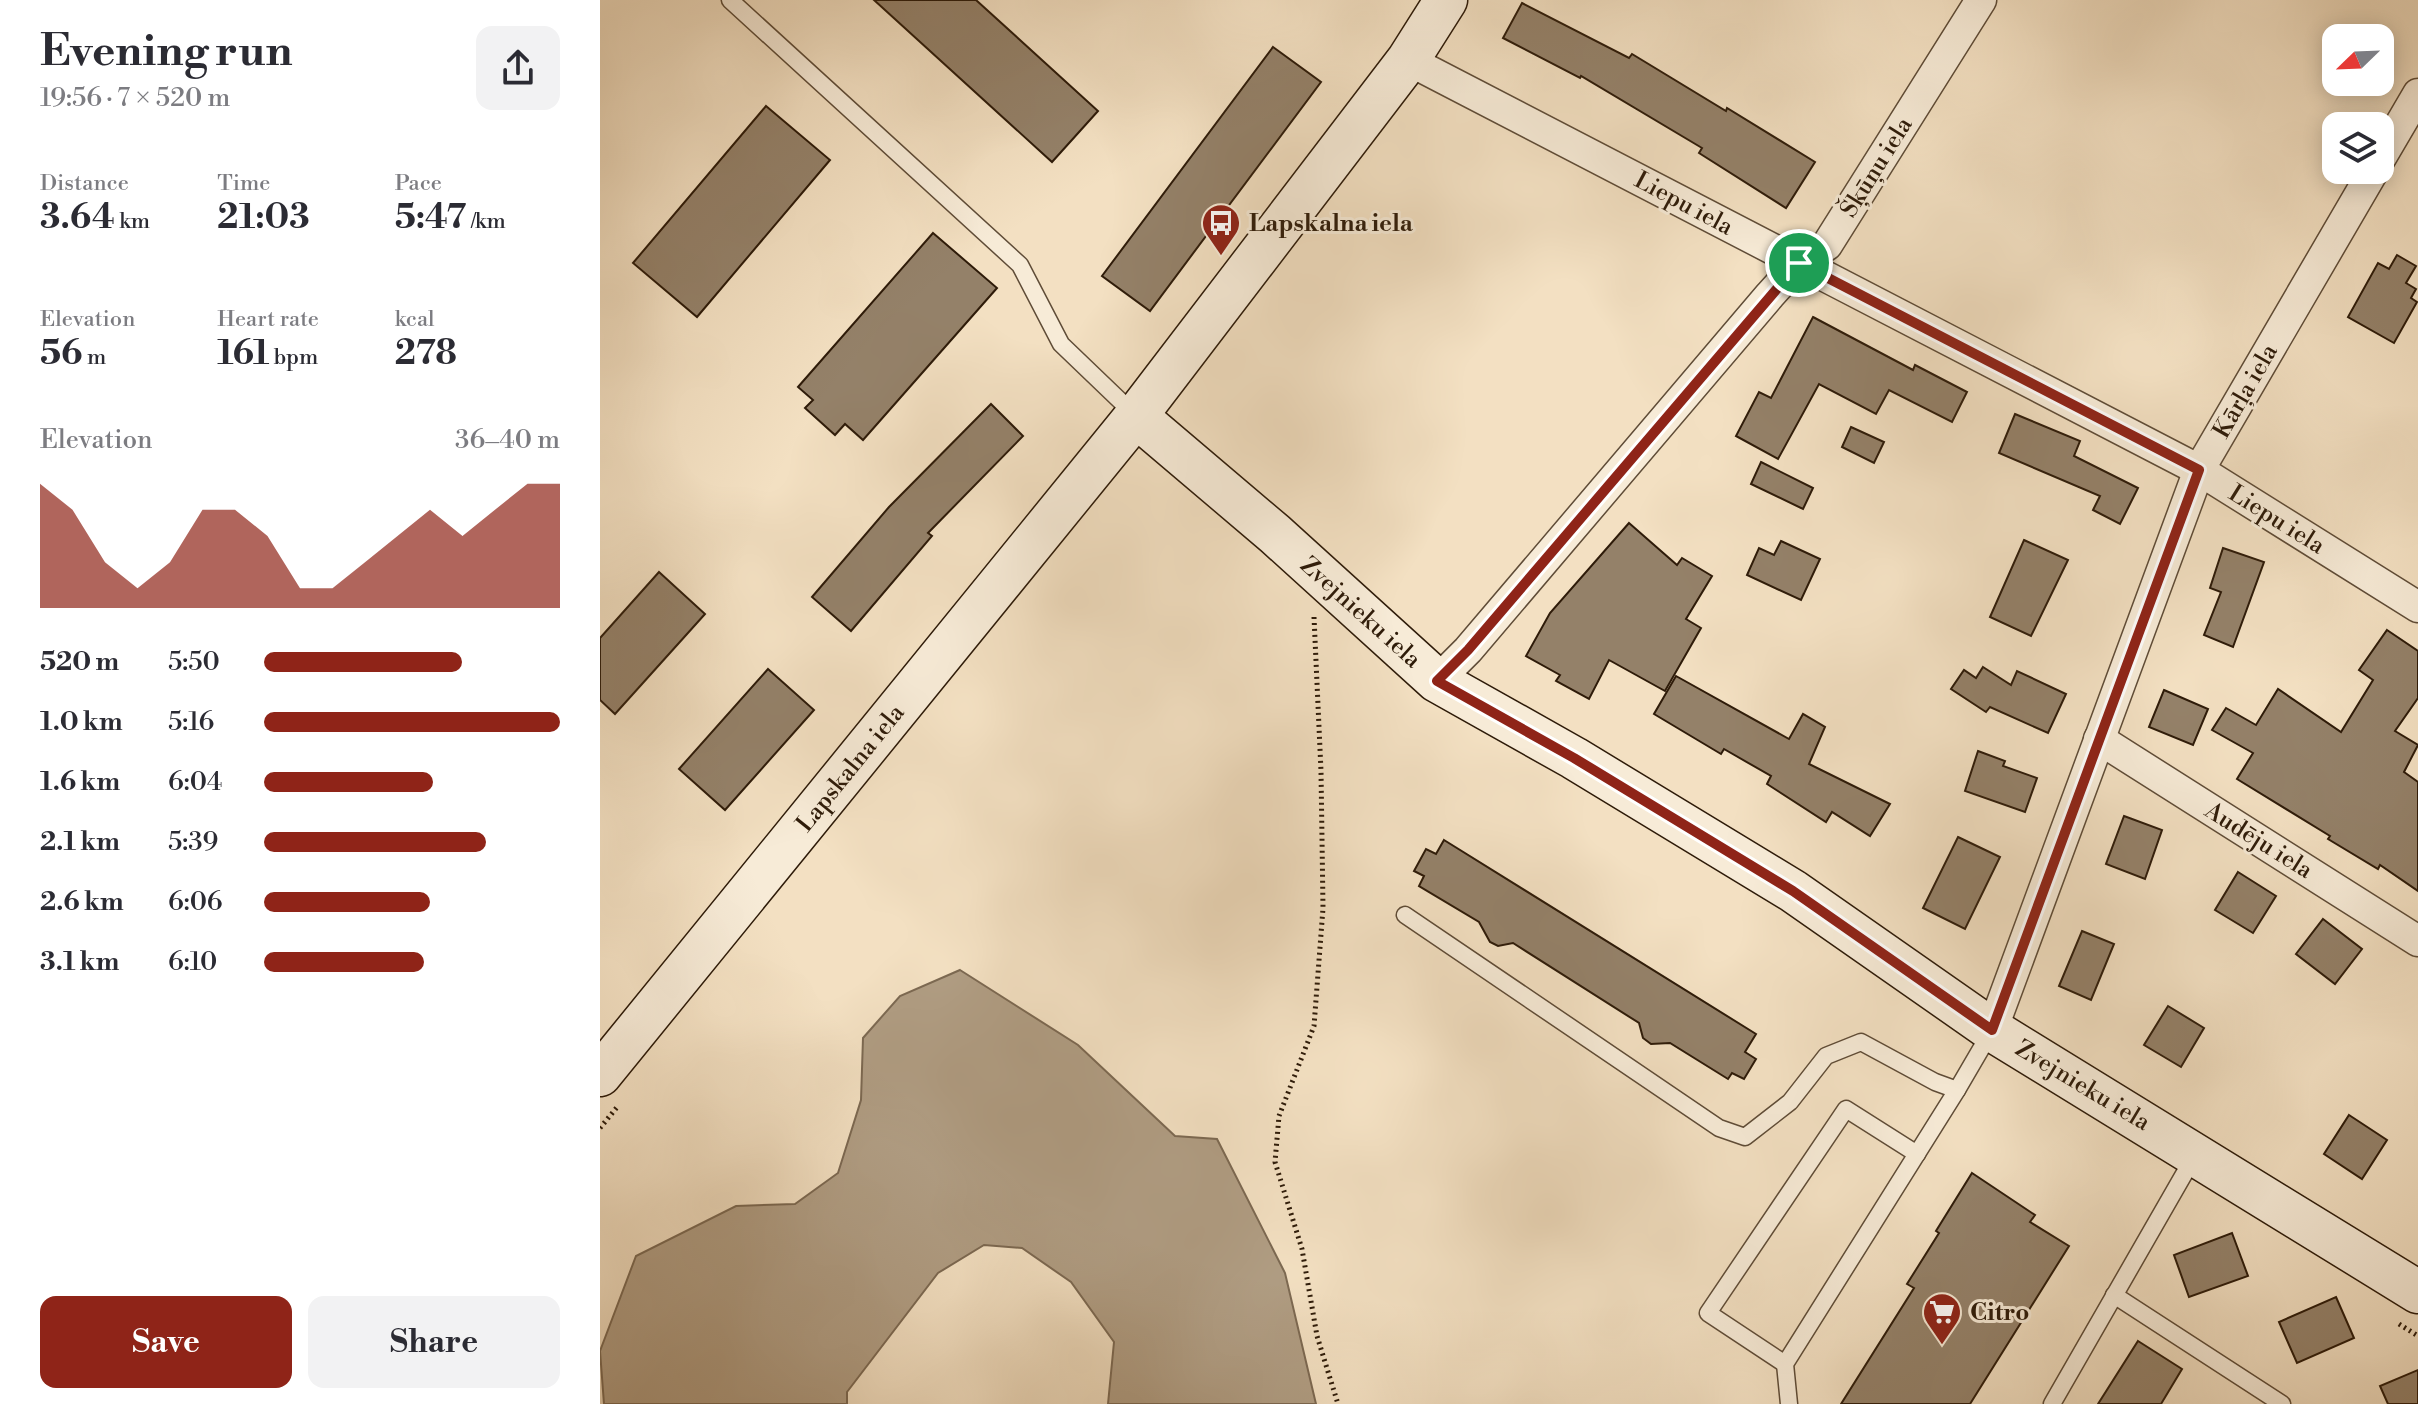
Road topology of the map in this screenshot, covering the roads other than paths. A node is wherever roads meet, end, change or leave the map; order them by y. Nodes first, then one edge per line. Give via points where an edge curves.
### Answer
1 (730, 0) edge
2 (1446, 0) edge
3 (1981, 0) edge
4 (1408, 60) junction
5 (2418, 94) edge
6 (2394, 135) edge
7 (2366, 184) edge
8 (1799, 263) junction
9 (1136, 416) junction
10 (2199, 470) junction
11 (2418, 607) edge
12 (1437, 681) junction
13 (2099, 739) junction
14 (1405, 915) dead end
15 (2418, 941) edge
16 (1992, 1030) junction
17 (600, 1075) edge
18 (1957, 1090) junction
19 (1917, 1154) junction
20 (2196, 1154) junction
21 (2418, 1292) edge
22 (2114, 1295) junction
23 (1785, 1364) junction
24 (1789, 1404) edge
25 (2052, 1404) edge
26 (2281, 1404) edge

1 - 9 lane via 1020,265 1061,344
2 - 4 street, Lapskalna iela
3 - 8 street, Šķūņu iela via 1827,245
4 - 8 street, Liepu iela
4 - 9 street, Lapskalna iela
5 - 6 street
7 - 10 street, Kārļa iela
8 - 10 street, Liepu iela
8 - 12 street, Šķūņu iela
9 - 12 street, Zvejnieku iela
9 - 17 street, Lapskalna iela
10 - 11 street, Liepu iela
10 - 13 street, Kārļa iela
12 - 16 street, Zvejnieku iela via 1793,891
13 - 15 street, Audēju iela
13 - 16 street, Kārļa iela
14 - 18 lane via 1719,1128 1745,1137 1790,1102 1826,1056 1861,1042
16 - 18 lane
16 - 20 street, Zvejnieku iela
18 - 19 lane
19 - 23 lane
19 - 23 lane via 1846,1109 1708,1313
20 - 21 street, Zvejnieku iela
20 - 22 lane
22 - 25 lane
22 - 26 lane
23 - 24 lane

